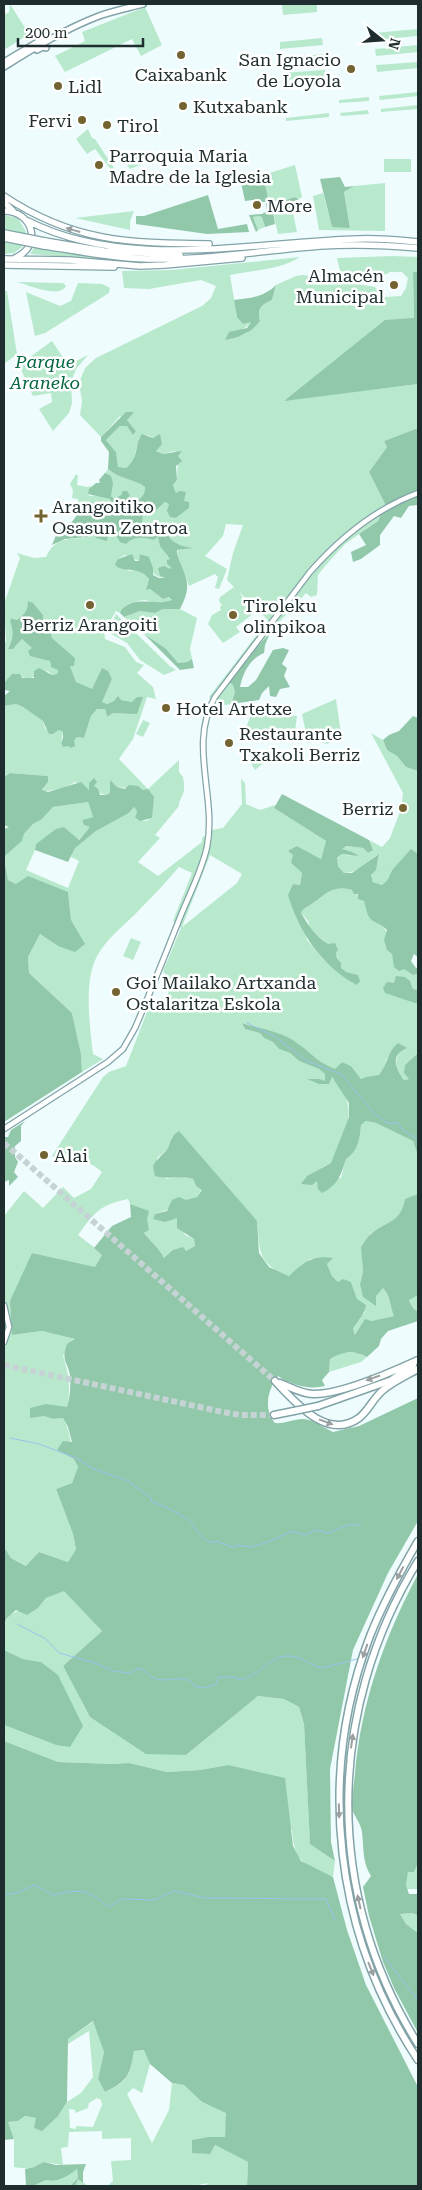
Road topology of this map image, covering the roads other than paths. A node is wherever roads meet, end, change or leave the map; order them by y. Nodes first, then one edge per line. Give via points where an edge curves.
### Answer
1 (132, 4) edge
2 (143, 4) edge
3 (46, 48) dead end
4 (25, 54) junction
5 (4, 62) edge
6 (4, 67) edge
7 (4, 196) edge
8 (4, 202) edge
9 (4, 211) edge
10 (13, 211) junction
11 (28, 221) junction
12 (4, 232) edge
13 (4, 238) edge
14 (319, 241) junction
15 (418, 242) edge
16 (44, 243) junction
17 (261, 245) junction
18 (338, 246) junction
19 (418, 248) edge
20 (4, 259) edge
21 (14, 259) junction
22 (4, 265) edge
23 (140, 266) junction
24 (418, 494) edge
25 (4, 1129) edge
26 (4, 1305) edge
27 (4, 1342) edge
28 (418, 1361) edge
29 (418, 1369) edge
30 (392, 1380) junction
31 (274, 1415) tunnel mouth
32 (418, 1541) edge
33 (418, 1561) edge
34 (418, 2044) edge
35 (418, 2060) edge

1 - 5 main road via 93,16 48,36
2 - 4 main road via 99,16
3 - 4 main road
4 - 6 main road
17 -> 7 main road via 143,243 112,239 58,226 31,214
8 - 10 main road
9 - 10 main road
10 - 11 main road
11 - 17 main road via 69,238 140,248 173,250
11 - 21 main road via 32,234 29,246
12 - 16 main road, bridge
13 - 16 main road, bridge
14 - 15 main road
14 - 16 main road via 177,255 104,251
14 - 17 main road
16 - 18 main road via 106,255 164,259
18 - 19 main road
18 - 23 main road
20 - 21 main road
21 - 23 main road
22 - 23 main road
24 - 25 street via 376,514 325,555 220,689 207,713 203,731 209,821 207,846 135,1028 123,1049 108,1062
26 - 27 street via 9,1327
28 -> 29 highway via 324,1393 312,1394 275,1381 321,1422 342,1425 359,1417 381,1392
28 - 30 highway
29 - 30 highway
30 - 31 highway, bridge via 318,1406
32 -> 35 highway via 383,1606 362,1659 347,1716 339,1788 340,1840 349,1898 365,1954 391,2014
34 -> 33 highway via 380,1968 364,1921 353,1871 348,1809 351,1748 363,1686 385,1624

